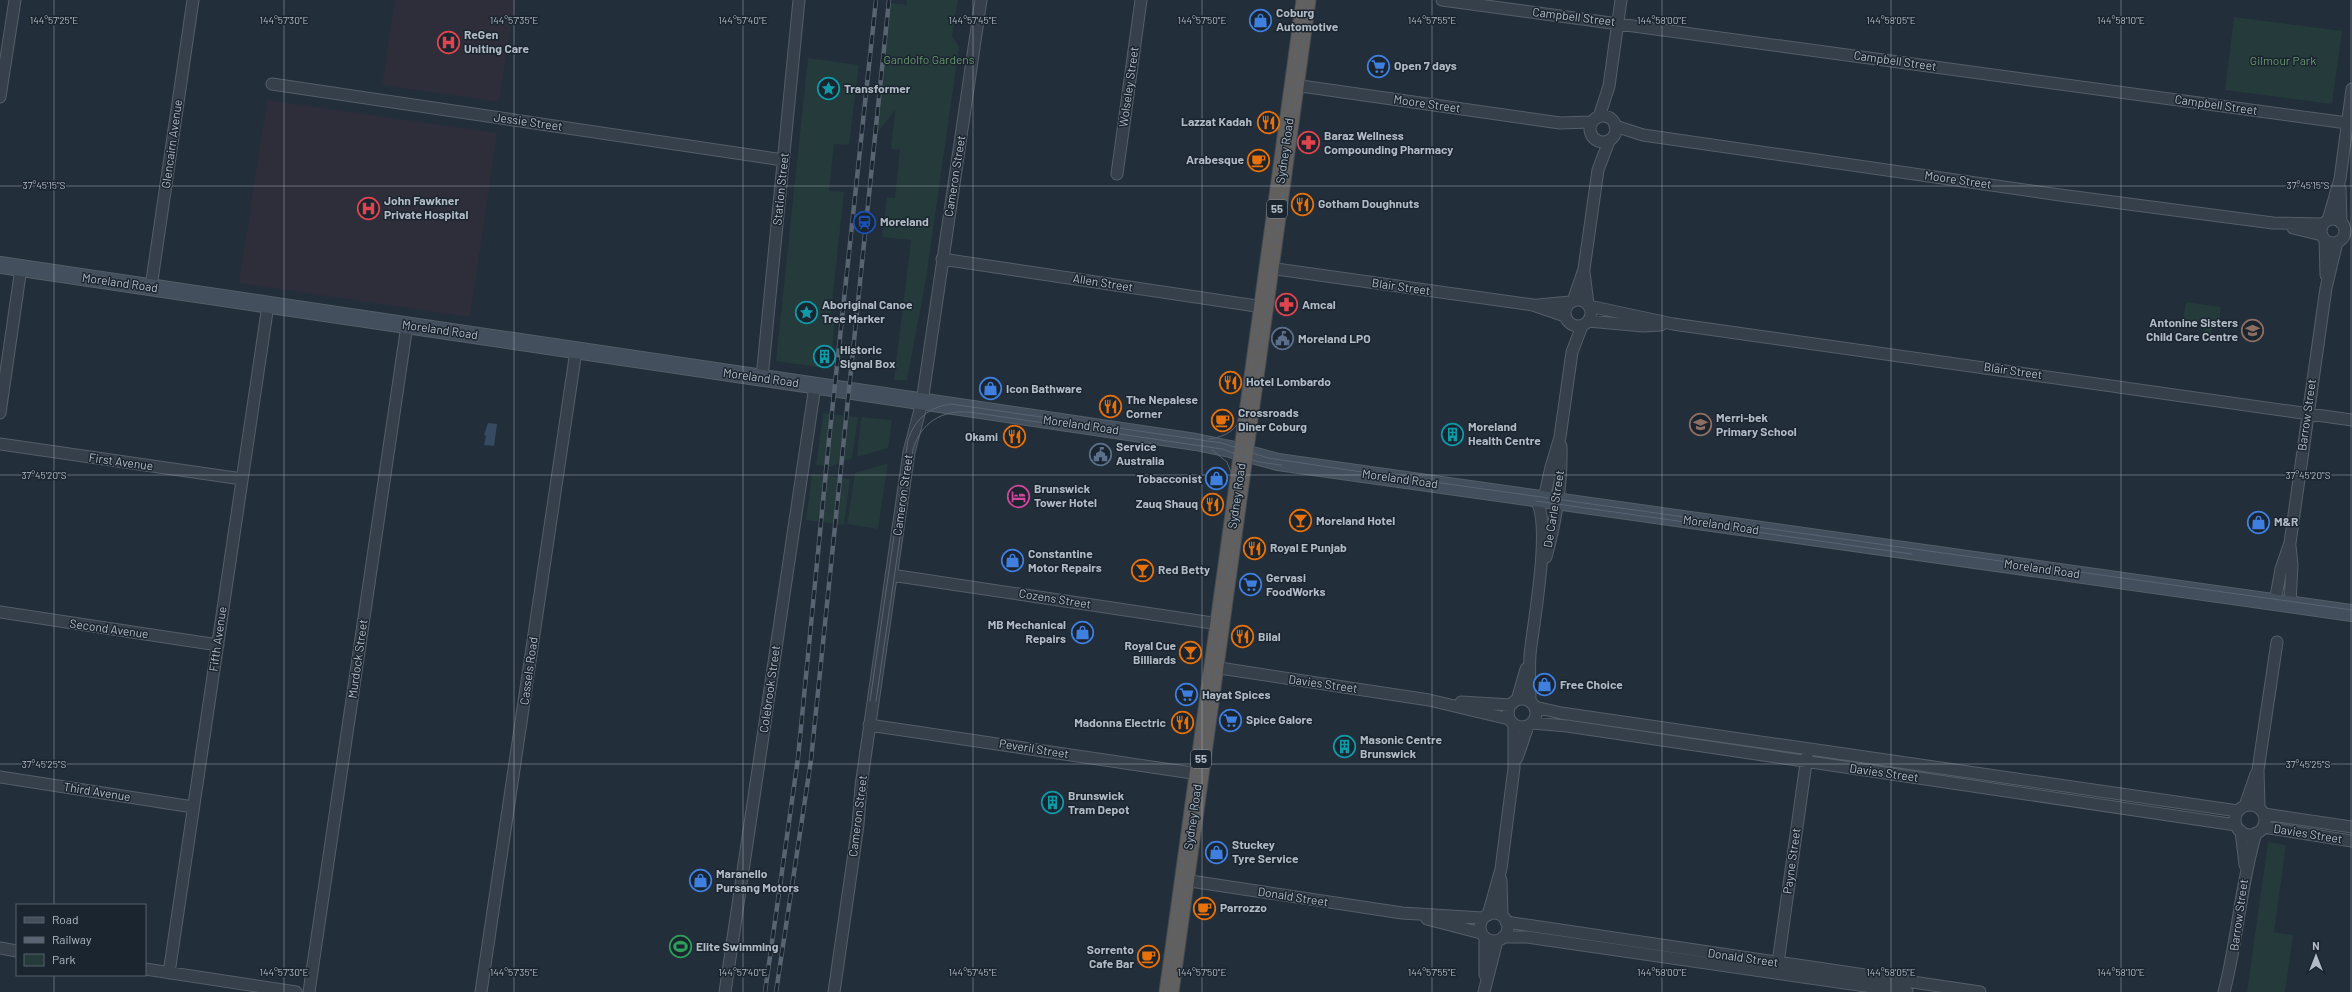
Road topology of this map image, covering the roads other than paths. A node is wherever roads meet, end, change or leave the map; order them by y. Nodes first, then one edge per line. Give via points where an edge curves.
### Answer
1 (15, 0) edge
2 (193, 0) edge
3 (799, 0) edge
4 (981, 0) edge
5 (1141, 0) edge
6 (1306, 0) edge
7 (1442, 0) edge
8 (1621, 0) edge
9 (1618, 23) junction
10 (272, 84) dead end
11 (1294, 85) junction
12 (1609, 86) junction
13 (2352, 89) edge
14 (1, 90) edge
15 (1614, 123) junction
16 (2347, 123) junction
17 (1594, 128) junction
18 (1643, 135) junction
19 (1611, 139) junction
20 (783, 160) junction
21 (1598, 170) junction
22 (1117, 174) dead end
23 (2340, 179) junction
24 (2346, 226) edge
25 (2324, 230) junction
26 (2344, 240) edge
27 (942, 259) junction
28 (0, 265) edge
29 (21, 268) junction
30 (1269, 268) junction
31 (1584, 269) junction
32 (150, 287) junction
33 (2326, 288) junction
34 (1571, 302) junction
35 (268, 305) junction
36 (1533, 305) junction
37 (1589, 305) junction
38 (1263, 307) junction
39 (1567, 320) junction
40 (1585, 323) junction
41 (1673, 324) junction
42 (407, 325) junction
43 (576, 350) junction
44 (1572, 352) junction
45 (762, 378) junction
46 (815, 386) junction
47 (922, 402) junction
48 (0, 413) edge
49 (2308, 414) junction
50 (2352, 420) edge
51 (0, 444) edge
52 (1243, 453) junction
53 (242, 479) junction
54 (1546, 500) junction
55 (891, 575) junction
56 (1539, 580) junction
57 (2282, 603) junction
58 (0, 612) edge
59 (2352, 613) edge
60 (1219, 624) junction
61 (2277, 642) dead end
62 (218, 645) junction
63 (1530, 658) junction
64 (1213, 668) junction
65 (1432, 700) junction
66 (1514, 702) junction
67 (1533, 704) junction
68 (1512, 722) junction
69 (869, 725) junction
70 (1530, 725) junction
71 (1808, 749) junction
72 (1806, 762) junction
73 (1514, 768) junction
74 (2258, 770) junction
75 (1199, 774) junction
76 (0, 777) edge
77 (193, 807) junction
78 (2241, 808) junction
79 (2262, 811) junction
80 (2352, 827) edge
81 (2238, 828) junction
82 (2260, 830) junction
83 (2352, 841) edge
84 (2246, 867) junction
85 (1501, 869) junction
86 (1184, 880) junction
87 (1402, 913) junction
88 (1486, 916) junction
89 (1504, 919) junction
90 (1483, 936) junction
91 (1500, 939) junction
92 (0, 948) edge
93 (16, 950) edge
94 (2232, 963) junction
95 (1777, 968) junction
96 (146, 969) edge
97 (169, 973) junction
98 (1485, 979) junction
99 (296, 992) edge
100 (309, 992) edge
101 (481, 992) edge
102 (725, 992) edge
103 (834, 992) edge
104 (1169, 992) edge
105 (1484, 992) edge
106 (1907, 992) edge
107 (1980, 992) edge
108 (2224, 992) edge
109 (2232, 992) edge

1 - 14 street
2 - 32 street, Glencairn Avenue
3 - 20 street, Station Street
4 - 27 street, Cameron Street
5 - 22 street, Wolseley Street
6 - 11 highway, Sydney Road / 55
7 - 9 street, Campbell Street
8 - 9 street
9 - 12 street
9 - 16 street, Campbell Street
10 - 20 street, Jessie Street
11 - 17 street, Moore Street
11 - 30 highway, Sydney Road / 55
12 - 15 street
12 - 17 street
13 - 16 street, Barrow Street
15 - 17 street, Moore Street
15 - 18 street, Moore Street
15 - 19 street
16 - 23 street, Barrow Street
17 - 19 street, Moore Street via 1601,142
17 - 21 street
18 - 19 street, Moore Street
18 - 25 street, Moore Street
19 - 21 street
20 - 45 street, Station Street
21 - 31 street
23 - 24 street, Barrow Street
23 - 25 street, Barrow Street
24 - 25 street via 2335,219
24 - 26 street
25 - 26 street via 2331,242
25 - 33 street, Barrow Street
26 - 33 street, Barrow Street
27 - 38 street, Allen Street
27 - 47 street, Cameron Street
28 - 29 main road, Moreland Road
29 - 32 main road, Moreland Road
29 - 48 street
30 - 36 street, Blair Street
30 - 38 highway, Sydney Road / 55
31 - 34 street
31 - 37 street
32 - 35 main road, Moreland Road
33 - 49 street, Barrow Street
34 - 36 street, Blair Street
34 - 37 street via 1581,300
34 - 39 street via 1565,308
35 - 42 main road, Moreland Road
35 - 53 street, Fifth Avenue
36 - 39 street, Blair Street
37 - 40 street via 1591,314
37 - 41 street, Blair Street
38 - 52 highway, Sydney Road / 55
39 - 40 street
39 - 44 street, De Carle Street
40 - 41 street, Blair Street via 1643,326
40 - 44 street, De Carle Street
41 - 49 street, Blair Street
42 - 43 main road, Moreland Road
42 - 100 street, Murdock Street
43 - 45 main road, Moreland Road
43 - 101 street, Cassels Road
44 - 54 street, De Carle Street via 1560,437 1551,467
45 - 46 main road, Moreland Road
46 - 47 main road, Moreland Road
46 - 102 street, Colebrook Street
47 - 52 main road, Moreland Road via 1196,442
47 - 55 street, Cameron Street via 910,446
49 - 50 street, Blair Street
49 - 57 street, Barrow Street via 2290,543 2281,569
51 - 53 street, First Avenue
52 - 54 main road, Moreland Road via 1267,460
52 - 60 highway, Sydney Road / 55
53 - 62 street, Fifth Avenue
54 - 56 street, De Carle Street via 1552,535
54 - 56 street, De Carle Street via 1539,506 1542,532
54 - 57 main road, Moreland Road
55 - 60 street, Cozens Street
55 - 69 street, Cameron Street
56 - 63 street, De Carle Street
57 - 59 main road, Moreland Road
58 - 62 street, Second Avenue
60 - 64 highway, Sydney Road / 55
61 - 74 street
62 - 77 street, Fifth Avenue
63 - 66 street, De Carle Street
63 - 67 street, De Carle Street
64 - 65 street, Davies Street
64 - 75 highway, Sydney Road / 55
65 - 66 street, Davies Street
65 - 68 street, Davies Street
66 - 67 street
66 - 68 street via 1508,711
67 - 70 street via 1536,716
67 - 71 street, Davies Street via 1561,713
68 - 70 street via 1519,727
68 - 73 street
69 - 75 street, Peveril Street
69 - 103 street, Cameron Street
70 - 72 street, Davies Street via 1575,727
70 - 73 street
71 - 72 street, Payne Street
71 - 78 street, Davies Street
72 - 81 street, Davies Street
72 - 95 street, Payne Street
73 - 85 street
74 - 78 street
74 - 79 street
75 - 86 highway, Sydney Road / 55
76 - 77 street, Third Avenue
77 - 97 street, Fifth Avenue
78 - 79 street via 2252,805
78 - 81 street via 2236,815
79 - 80 street, Davies Street
79 - 82 street
81 - 82 street via 2248,834
81 - 84 street, Barrow Street
82 - 83 street, Davies Street
82 - 84 street, Barrow Street
84 - 94 street, Barrow Street
85 - 88 street
85 - 89 street
86 - 87 street, Donald Street
86 - 104 highway, Sydney Road / 55
87 - 88 street, Donald Street
87 - 90 street, Donald Street
88 - 89 street via 1495,913
88 - 90 street via 1480,925
89 - 91 street via 1507,930
89 - 95 street, Donald Street
90 - 91 street
90 - 98 street
91 - 95 street, Donald Street via 1527,937
91 - 98 street
92 - 93 street
94 - 108 street, Barrow Street
94 - 109 street, Barrow Street
95 - 106 street, Donald Street
95 - 107 street, Donald Street
96 - 97 street
97 - 99 street
98 - 105 street

